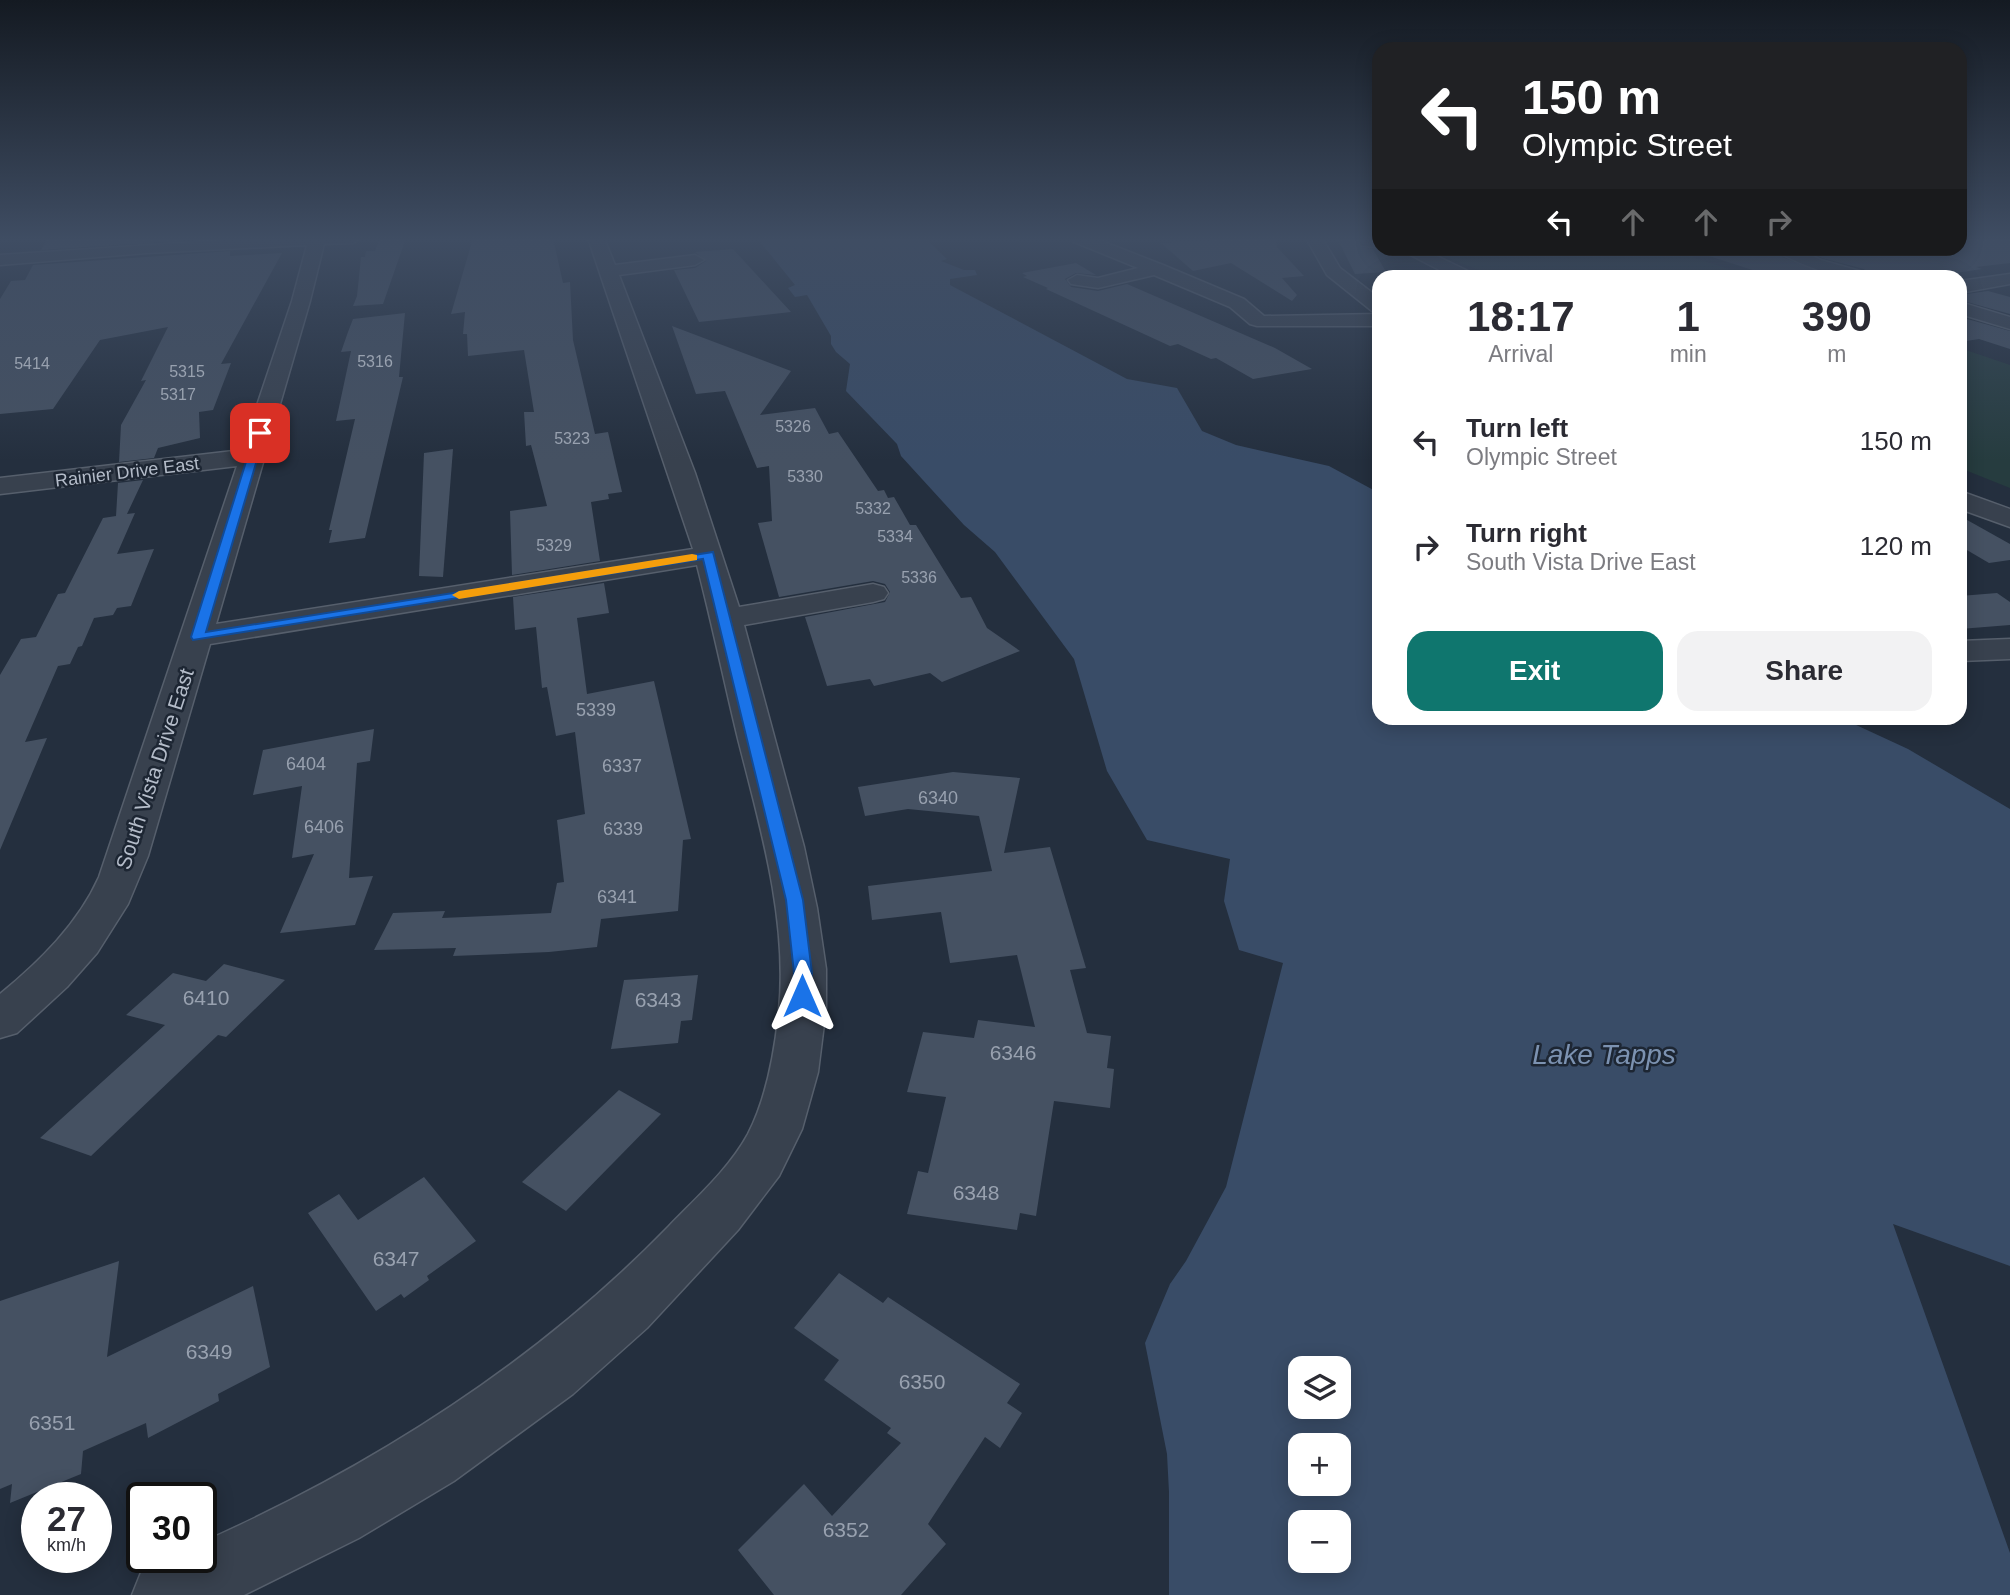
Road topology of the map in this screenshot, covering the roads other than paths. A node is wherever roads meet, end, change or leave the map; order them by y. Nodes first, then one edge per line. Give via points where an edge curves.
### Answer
1 (298, 312) edge
2 (630, 312) edge
3 (1248, 312) edge
4 (1975, 312) edge
5 (1372, 320) edge
6 (2010, 323) edge
7 (254, 456) junction
8 (0, 486) edge
9 (1967, 502) edge
10 (2010, 519) edge
11 (708, 555) junction
12 (873, 593) dead end
13 (725, 619) junction
14 (197, 637) junction
15 (2010, 649) edge
16 (1967, 651) edge
17 (0, 1020) edge
18 (167, 1595) edge

1 - 7 street, South Vista Drive East
2 - 11 street
3 - 5 street via 1257,320
4 - 6 street
7 - 8 street, Rainier Drive East
7 - 14 street, South Vista Drive East
9 - 10 street
11 - 13 street
11 - 14 street
12 - 13 street
13 - 18 street via 794,900 803,973 798,1041 785,1107 767,1150 749,1179 670,1267 610,1324 482,1424 387,1485 306,1529
14 - 17 street, South Vista Drive East via 117,884 63,963
15 - 16 street

